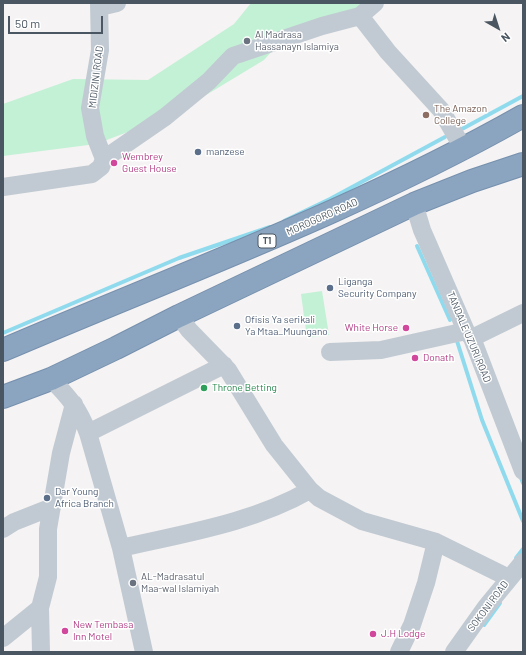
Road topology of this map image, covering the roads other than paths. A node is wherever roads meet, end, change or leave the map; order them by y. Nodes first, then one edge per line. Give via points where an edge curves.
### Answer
1 (375, 3) edge
2 (105, 4) edge
3 (360, 16) junction
4 (523, 116) edge
5 (464, 150) junction
6 (104, 159) junction
7 (523, 164) edge
8 (3, 187) edge
9 (414, 204) junction
10 (523, 313) edge
11 (179, 316) junction
12 (469, 335) junction
13 (3, 350) edge
14 (330, 352) dead end
15 (224, 365) junction
16 (51, 379) junction
17 (3, 397) edge
18 (74, 404) junction
19 (88, 433) junction
20 (523, 471) edge
21 (310, 490) junction
22 (52, 508) junction
23 (3, 529) edge
24 (436, 542) junction
25 (122, 548) junction
26 (523, 562) edge
27 (509, 578) junction
28 (40, 608) junction
29 (3, 638) edge
30 (41, 652) edge
31 (144, 652) edge
32 (400, 652) edge
33 (454, 652) edge

1 - 3 street
2 - 6 street, MIDIZINI ROAD via 90,108 95,136
3 - 5 street via 388,52 442,110
3 - 6 street via 234,56 209,81 165,117
4 - 5 highway, MOROGORO ROAD / T1
5 - 13 highway, MOROGORO ROAD / T1 via 395,184 244,251
6 - 8 street via 101,167 92,174
7 - 9 highway
9 - 11 highway
9 - 12 street, TANDALE UZURI ROAD via 422,230
10 - 12 street
11 - 15 street via 189,330
11 - 16 highway
12 - 14 street via 381,350
12 - 20 street, TANDALE UZURI ROAD
15 - 19 street
15 - 21 street via 274,445
16 - 17 highway
16 - 18 street
18 - 19 street
18 - 22 street via 61,453
19 - 25 street
21 - 24 street via 334,507 362,521
21 - 25 street via 292,501 215,527
22 - 23 street via 14,522
22 - 28 street via 48,529 48,578
24 - 27 street
24 - 32 street via 426,583
25 - 31 street
26 - 27 street, SOKONI ROAD
27 - 33 street, SOKONI ROAD
28 - 29 street
28 - 30 street

